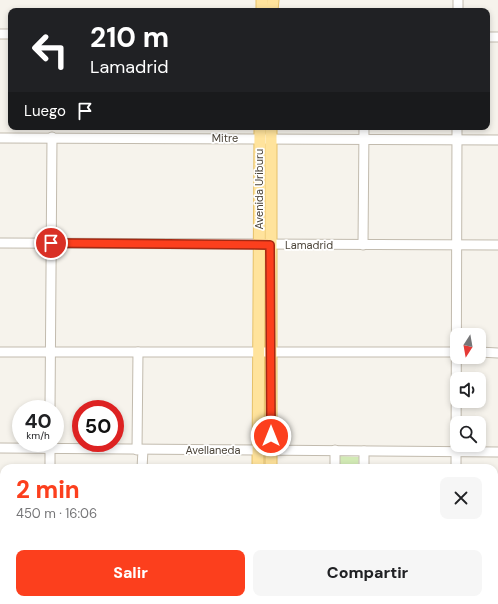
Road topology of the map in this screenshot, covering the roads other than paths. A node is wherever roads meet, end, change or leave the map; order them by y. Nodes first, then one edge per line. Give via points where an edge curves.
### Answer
1 (261, 130) edge
2 (270, 130) edge
3 (364, 130) edge
4 (457, 130) edge
5 (52, 137) junction
6 (0, 138) edge
7 (265, 139) junction
8 (364, 139) junction
9 (498, 140) edge
10 (457, 141) junction
11 (0, 243) edge
12 (51, 243) junction
13 (456, 244) junction
14 (259, 245) junction
15 (270, 245) junction
16 (363, 245) junction
17 (498, 245) edge
18 (456, 328) edge
19 (51, 351) junction
20 (259, 351) junction
21 (271, 351) junction
22 (0, 352) edge
23 (138, 352) junction
24 (450, 352) edge
25 (486, 352) edge
26 (498, 353) edge
27 (456, 364) edge
28 (50, 400) edge
29 (456, 416) edge
30 (64, 447) edge
31 (0, 448) edge
32 (12, 448) edge
33 (140, 450) junction
34 (258, 450) junction
35 (271, 450) junction
36 (335, 450) junction
37 (364, 451) junction
38 (50, 452) edge
39 (450, 452) edge
40 (456, 452) edge
41 (486, 452) edge
42 (498, 452) edge
43 (50, 464) edge
44 (142, 464) edge
45 (258, 464) edge
46 (271, 464) edge
47 (335, 464) edge
48 (364, 464) edge
49 (456, 464) edge

1 - 7 main road, Avenida Uriburu
2 - 7 main road, Avenida Uriburu
3 - 8 street
4 - 10 street
5 - 6 street, Mitre
5 - 7 street, Mitre
5 - 12 street
7 - 8 street, Mitre
7 - 14 main road, Avenida Uriburu
7 - 15 main road, Avenida Uriburu
8 - 10 street, Mitre
8 - 16 street
9 - 10 street, Mitre
10 - 13 street
11 - 12 street, Lamadrid
12 - 14 street, Lamadrid
12 - 19 street
13 - 16 street, Lamadrid
13 - 17 street, Lamadrid
13 - 18 street
14 - 15 street, Lamadrid
14 - 20 main road, Avenida Uriburu
15 - 16 street, Lamadrid
15 - 21 main road, Avenida Uriburu
19 - 22 street
19 - 23 street
19 - 28 street
20 - 21 street
20 - 23 street
20 - 34 main road, Avenida Uriburu
21 - 24 street
21 - 35 main road, Avenida Uriburu
23 - 33 street
25 - 26 street
27 - 29 street
30 - 33 street, Avellaneda
31 - 32 street, Avellaneda
33 - 34 street, Avellaneda
33 - 44 street
34 - 35 street, Avellaneda
34 - 45 main road, Avenida Uriburu
35 - 36 street, Avellaneda
35 - 46 main road, Avenida Uriburu
36 - 37 street, Avellaneda
36 - 47 street
37 - 39 street, Avellaneda
37 - 48 street
38 - 43 street
40 - 49 street
41 - 42 street, Avellaneda

